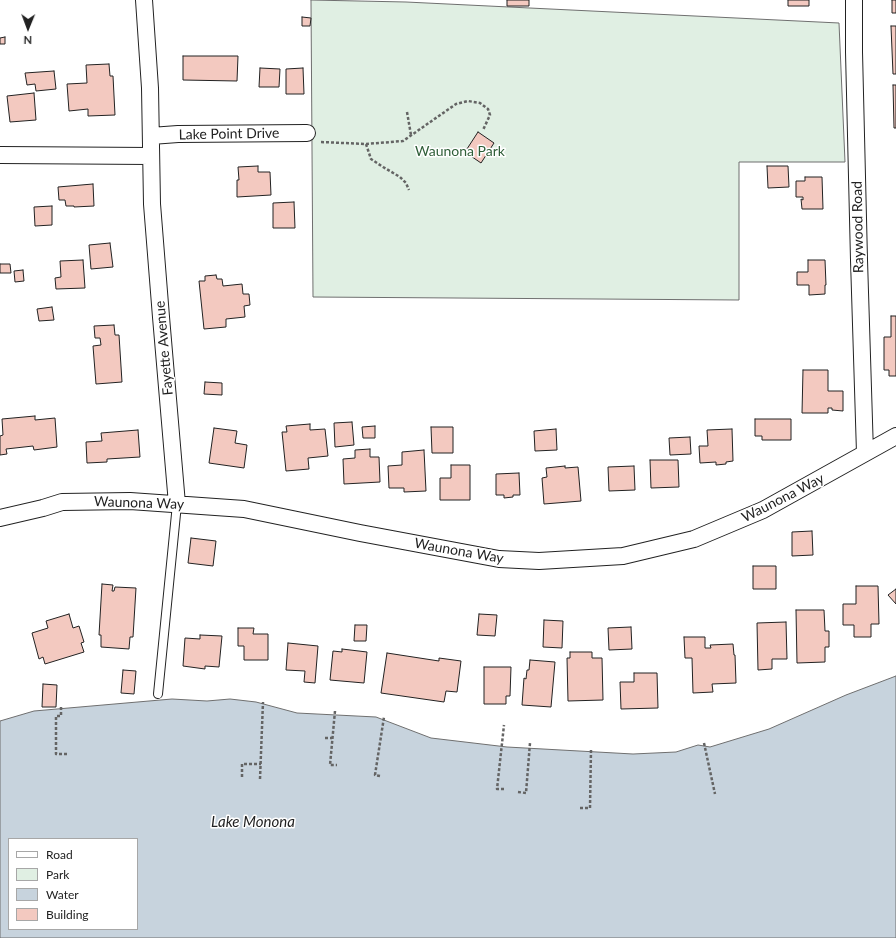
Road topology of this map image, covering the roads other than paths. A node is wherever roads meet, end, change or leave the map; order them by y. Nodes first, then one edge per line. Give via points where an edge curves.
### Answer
1 (144, 0) edge
2 (854, 0) edge
3 (307, 133) road end
4 (151, 136) junction
5 (0, 155) edge
6 (151, 156) junction
7 (896, 436) edge
8 (865, 453) junction
9 (177, 504) junction
10 (0, 518) edge
11 (158, 694) dead end

1 - 4 street, Fayette Avenue
2 - 8 street, Raywood Road
3 - 4 street, Lake Point Drive
4 - 6 street, Fayette Avenue
5 - 6 street
6 - 9 street, Fayette Avenue
7 - 8 street, Waunona Way
8 - 9 street, Waunona Way via 763,510 694,539 623,556 499,559 244,509
9 - 10 street, Waunona Way via 130,501 62,502
9 - 11 lane, Fayette Avenue

